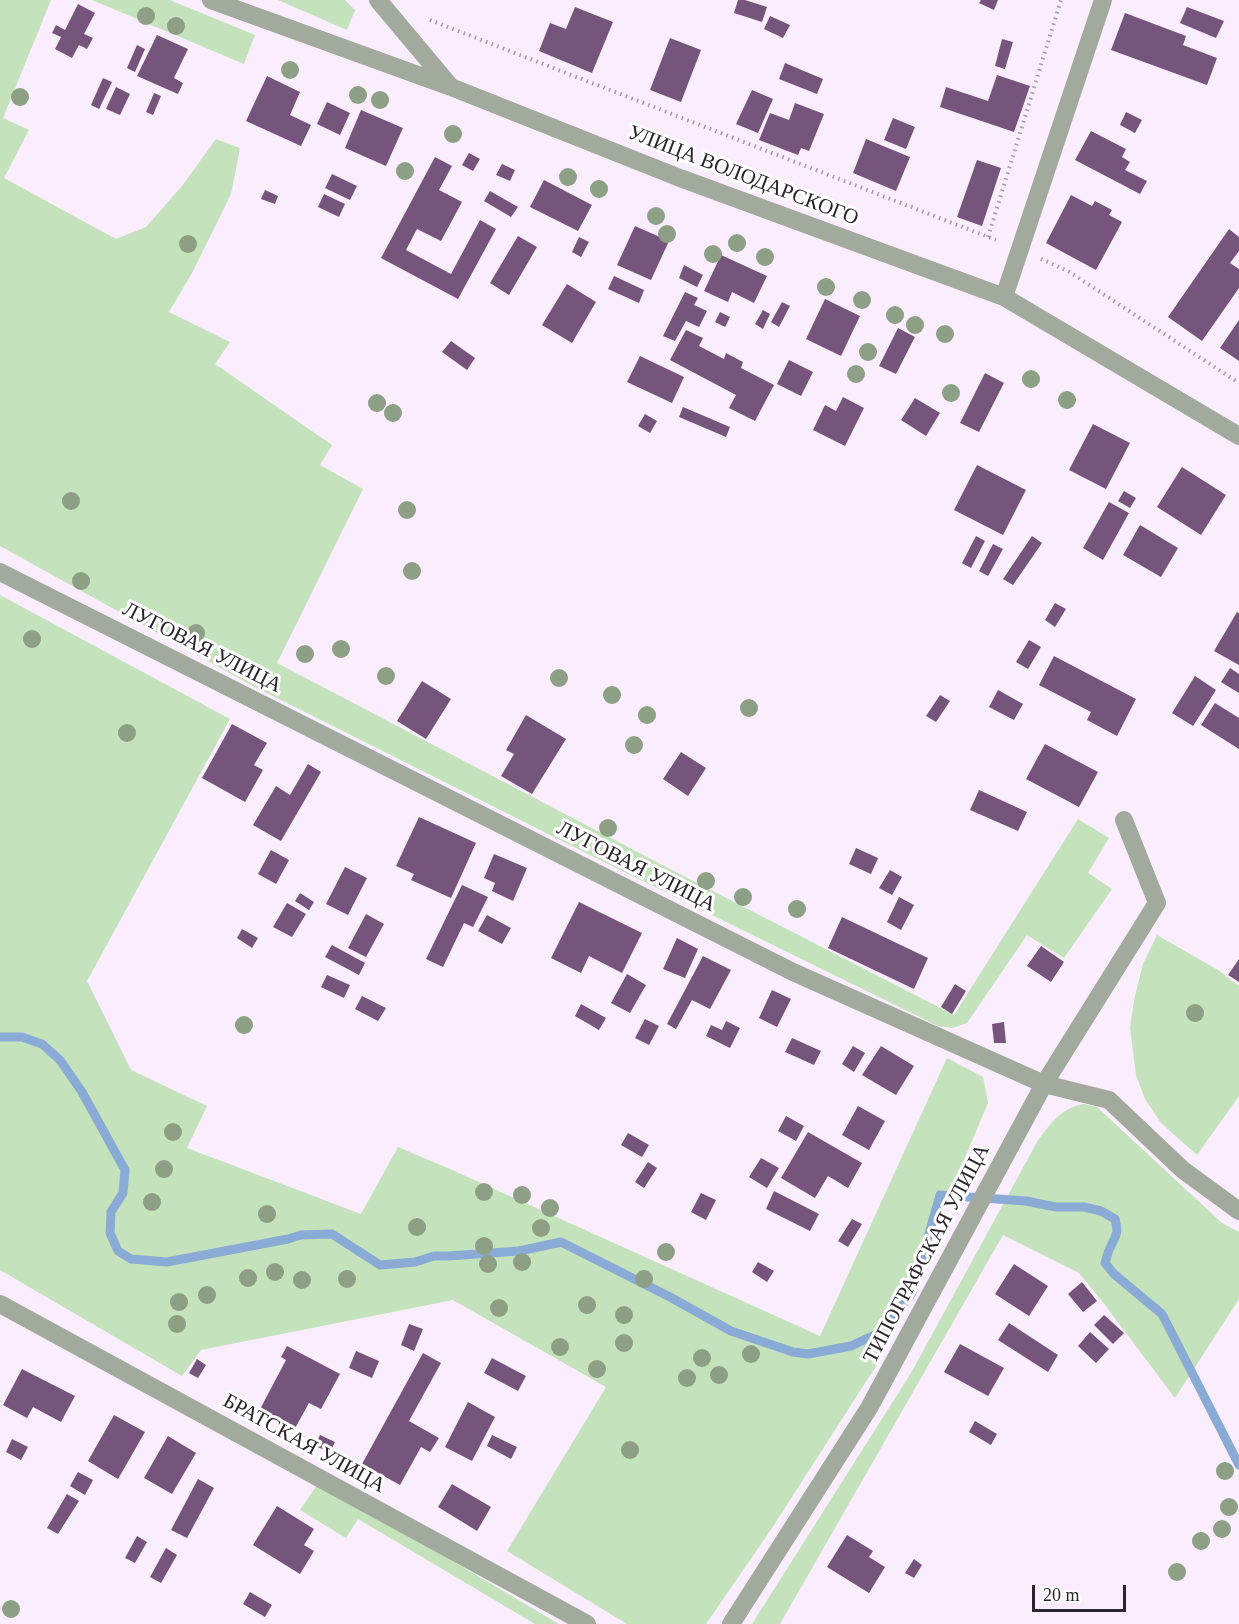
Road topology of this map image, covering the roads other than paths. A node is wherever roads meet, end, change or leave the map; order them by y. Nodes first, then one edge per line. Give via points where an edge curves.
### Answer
1 (211, 0) edge
2 (378, 0) edge
3 (1103, 0) edge
4 (451, 87) junction
5 (1004, 297) junction
6 (1239, 436) edge
7 (0, 572) edge
8 (1124, 820) dead end
9 (1044, 1084) junction
10 (1239, 1212) edge
11 (0, 1304) edge
12 (587, 1624) edge
13 (731, 1624) edge

1 - 4 street, УЛИЦА ВОЛОДАРСКОГО
2 - 4 street
3 - 5 street
4 - 5 street, УЛИЦА ВОЛОДАРСКОГО via 680,178
5 - 6 street, УЛИЦА ВОЛОДАРСКОГО
7 - 9 street, ЛУГОВАЯ УЛИЦА via 793,972
8 - 9 street, ТИПОГРАФСКАЯ УЛИЦА via 1157,903
9 - 10 street, ЛУГОВАЯ УЛИЦА via 1109,1100 1183,1170
9 - 13 street, ТИПОГРАФСКАЯ УЛИЦА via 869,1408
11 - 12 street, БРАТСКАЯ УЛИЦА

